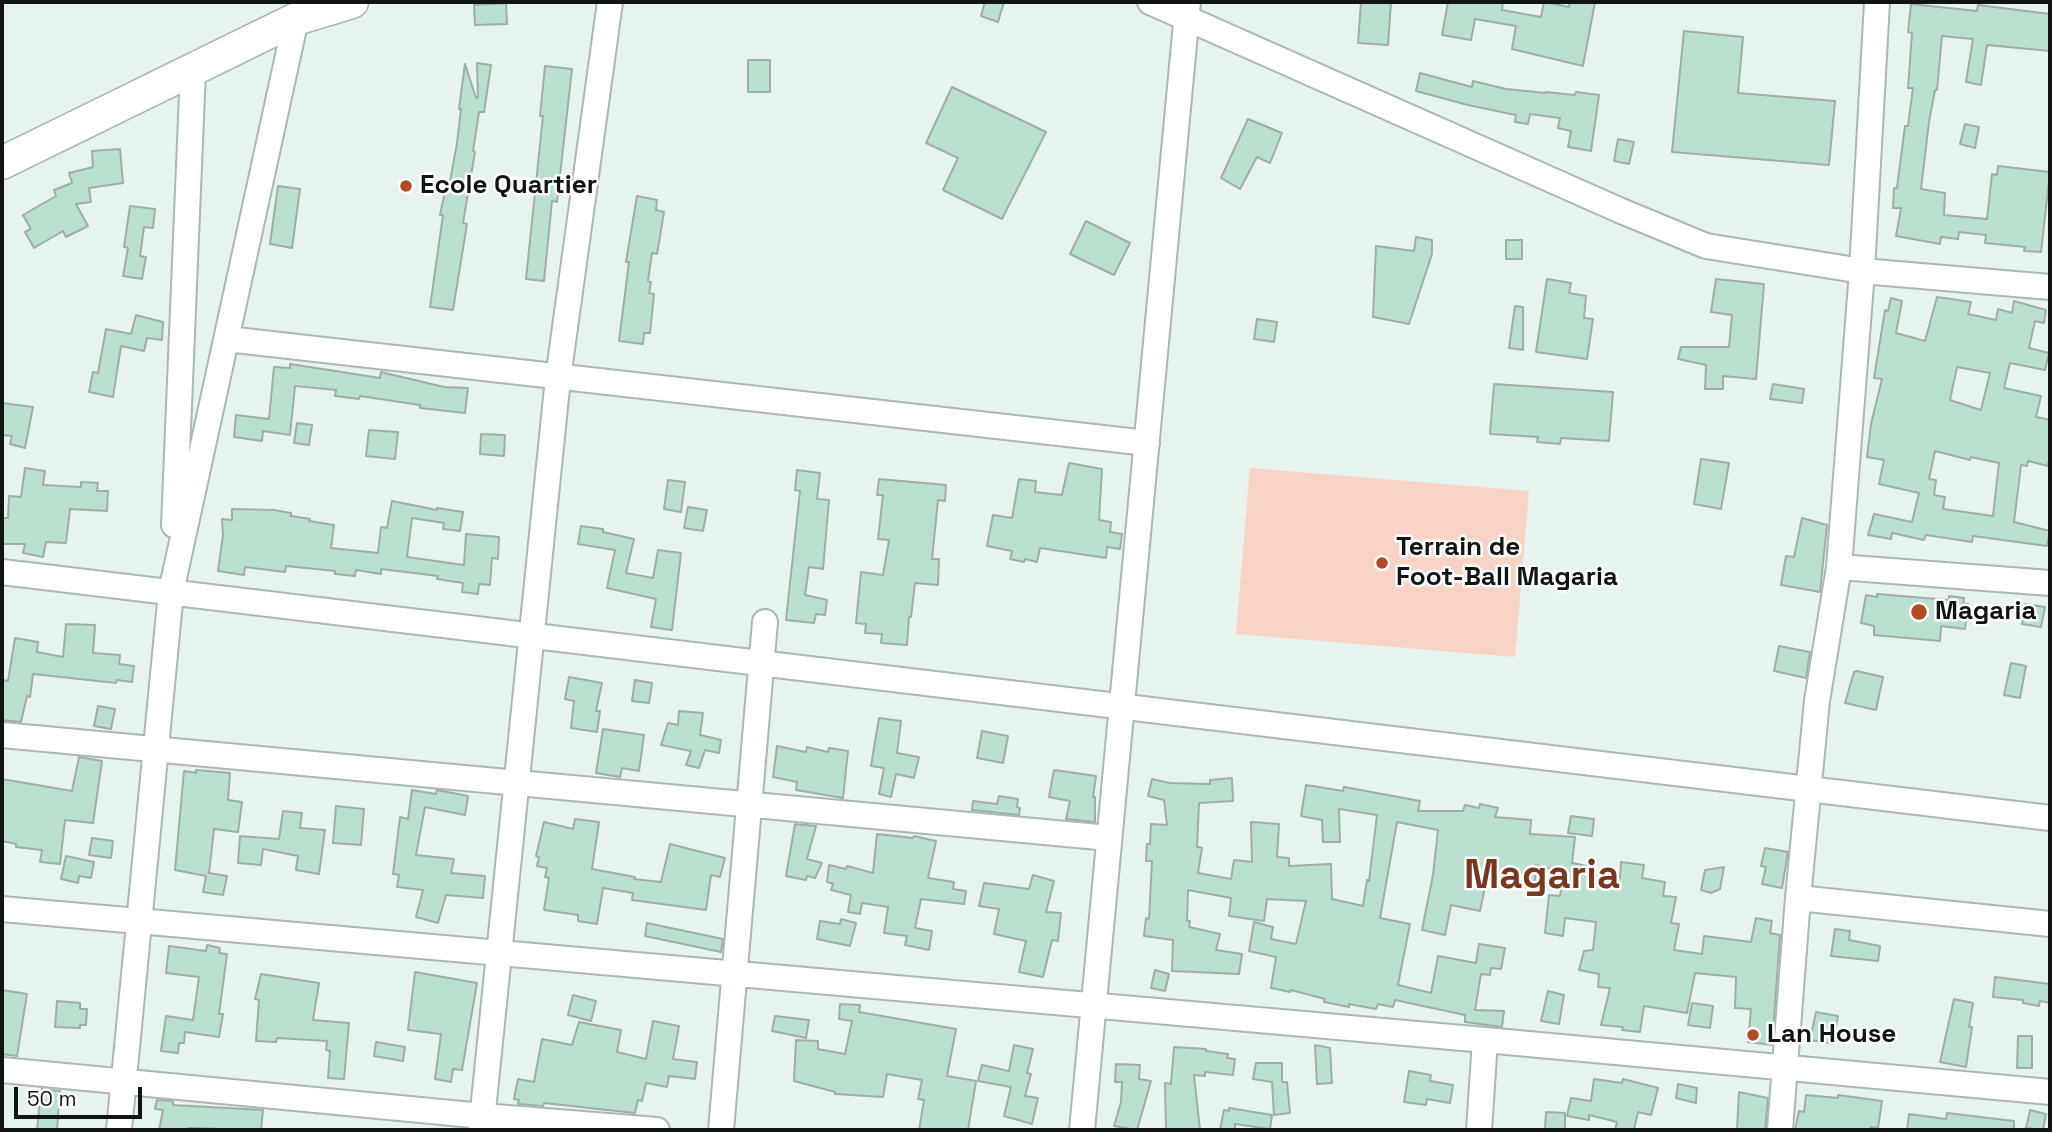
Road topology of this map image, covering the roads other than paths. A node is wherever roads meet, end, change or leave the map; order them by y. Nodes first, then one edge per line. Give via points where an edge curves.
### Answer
1 (352, 2) edge
2 (610, 2) edge
3 (1150, 2) edge
4 (1877, 2) edge
5 (1188, 11) edge
6 (296, 19) junction
7 (193, 70) junction
8 (2, 163) edge
9 (1862, 271) junction
10 (2050, 287) edge
11 (227, 339) junction
12 (558, 378) junction
13 (1147, 443) junction
14 (1839, 567) junction
15 (2, 572) edge
16 (2050, 583) edge
17 (171, 592) junction
18 (765, 622) dead end
19 (531, 636) junction
20 (760, 663) junction
21 (1122, 707) junction
22 (2, 735) edge
23 (156, 749) junction
24 (516, 783) junction
25 (1808, 789) junction
26 (750, 805) junction
27 (2050, 818) edge
28 (1109, 838) junction
29 (1798, 898) junction
30 (2, 909) edge
31 (139, 921) junction
32 (2050, 924) edge
33 (499, 953) junction
34 (735, 974) junction
35 (1093, 1006) junction
36 (1485, 1040) junction
37 (1785, 1068) junction
38 (2, 1070) edge
39 (124, 1083) junction
40 (2050, 1092) edge
41 (482, 1123) edge
42 (119, 1130) edge
43 (657, 1130) edge
44 (721, 1130) edge
45 (1082, 1130) edge
46 (1479, 1130) edge
47 (1780, 1130) edge

1 - 6 main road
2 - 12 street
3 - 5 street
4 - 9 street
5 - 9 street via 1706,246
5 - 13 street
6 - 7 main road
6 - 11 street
7 - 8 main road
7 - 17 street
9 - 10 street
9 - 14 street
11 - 12 street
11 - 17 street
12 - 13 street
12 - 19 street
13 - 21 street
14 - 16 street
14 - 25 street
15 - 17 street
17 - 19 street
17 - 23 street
18 - 20 street
19 - 20 street
19 - 24 street
20 - 21 street
20 - 26 street
21 - 25 street
21 - 28 street
22 - 23 street
23 - 24 street
23 - 31 street
24 - 26 street
24 - 33 street
25 - 27 street
25 - 29 street
26 - 28 street
26 - 34 street
28 - 35 street
29 - 32 street
29 - 37 street
30 - 31 street
31 - 33 street
31 - 39 street
33 - 34 street
33 - 41 street
34 - 35 street
34 - 44 street
35 - 36 street
35 - 45 street
36 - 37 street
36 - 46 street
37 - 40 street
37 - 47 street
38 - 39 street
39 - 41 street
39 - 42 street
41 - 43 street

